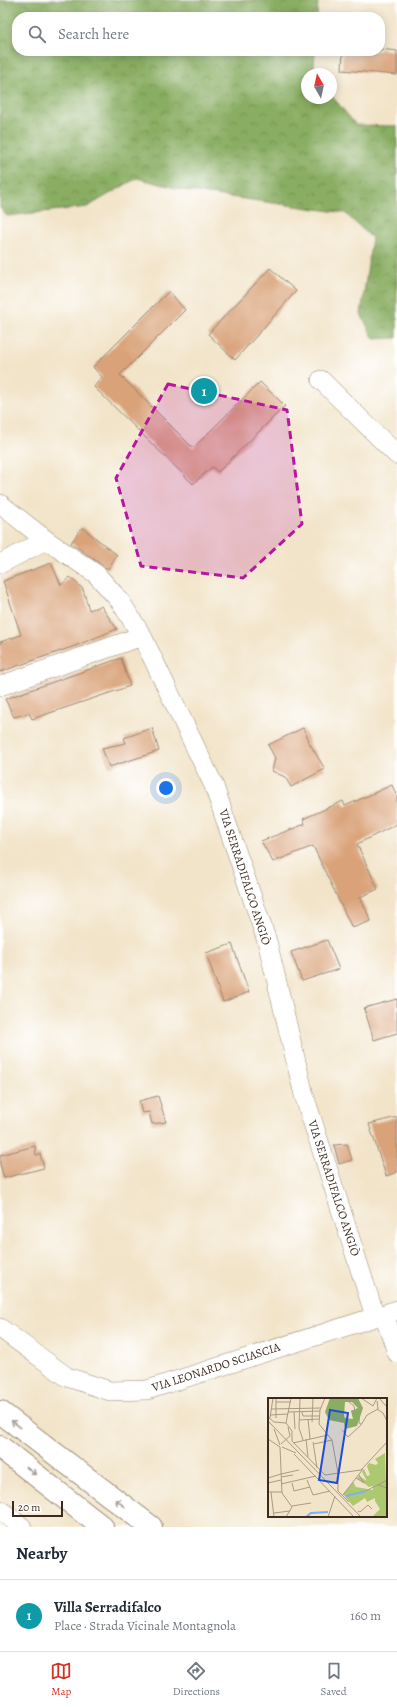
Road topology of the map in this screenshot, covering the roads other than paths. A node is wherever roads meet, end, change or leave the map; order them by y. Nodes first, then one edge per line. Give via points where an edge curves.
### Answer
1 (321, 380) dead end
2 (397, 455) edge
3 (0, 504) edge
4 (46, 540) junction
5 (0, 564) edge
6 (142, 636) junction
7 (0, 686) edge
8 (385, 1313) edge
9 (0, 1328) edge
10 (397, 1353) edge
11 (0, 1412) edge
12 (0, 1447) edge
13 (0, 1510) edge
14 (22, 1527) edge
15 (102, 1527) edge
16 (151, 1527) edge

1 - 2 street
3 - 4 street, VIA SERRADIFALCO ANGIÒ
4 - 5 street
4 - 6 street, VIA SERRADIFALCO ANGIÒ via 96,574 120,601
6 - 7 street
6 - 8 street, VIA SERRADIFALCO ANGIÒ via 214,786 267,941 304,1095
8 - 9 street, VIA LEONARDO SCIASCIA via 147,1390 110,1391 67,1377
8 - 10 street, VIA SERRADIFALCO ANGIÒ
16 -> 11 highway
12 -> 15 highway
13 - 14 street

